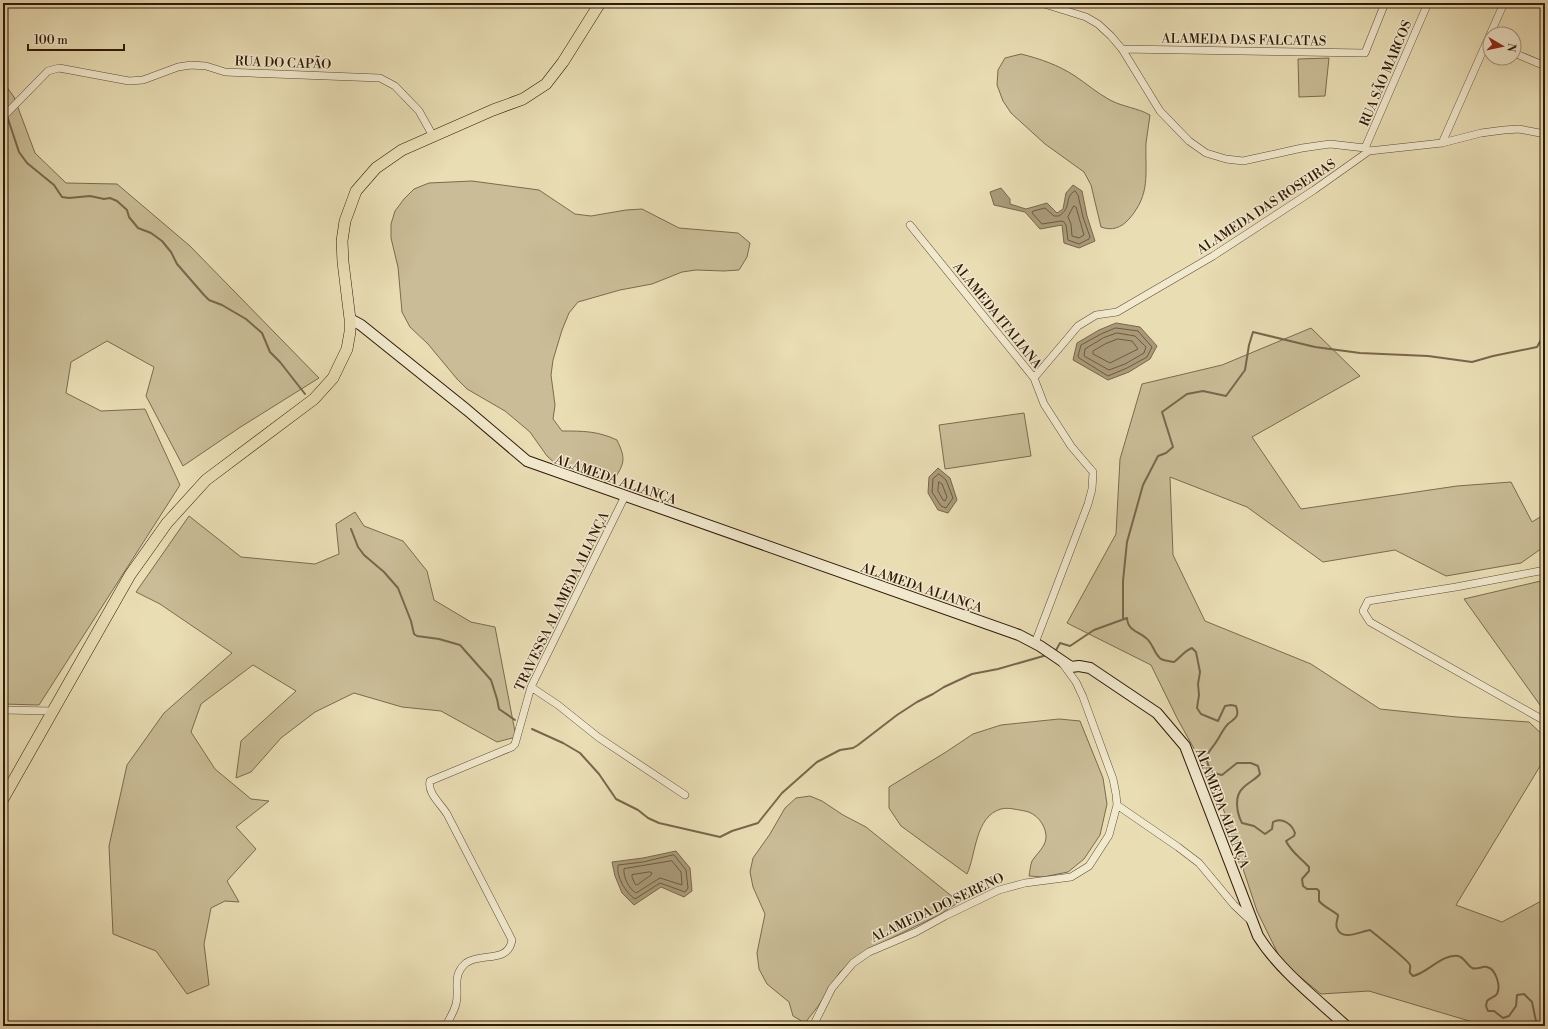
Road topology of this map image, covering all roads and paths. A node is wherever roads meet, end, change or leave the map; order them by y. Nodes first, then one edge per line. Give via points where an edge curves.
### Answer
1 (1041, 3) edge
2 (1385, 3) edge
3 (1428, 3) edge
4 (1504, 3) edge
5 (598, 4) edge
6 (1495, 26) edge
7 (1122, 49) junction
8 (1482, 55) edge
9 (1522, 56) edge
10 (1545, 66) edge
11 (3, 118) edge
12 (1545, 134) edge
13 (433, 136) junction
14 (1442, 143) junction
15 (1367, 150) junction
16 (910, 224) dead end
17 (350, 319) junction
18 (1034, 378) junction
19 (625, 496) junction
20 (1545, 570) edge
21 (1038, 644) junction
22 (1056, 655) junction
23 (531, 687) junction
24 (3, 710) edge
25 (52, 711) junction
26 (1545, 721) edge
27 (685, 795) dead end
28 (3, 799) edge
29 (1118, 805) junction
30 (1254, 924) junction
31 (446, 1026) edge
32 (813, 1026) edge
33 (1346, 1026) edge

1 - 7 street via 1086,17 1098,24
2 - 7 street, ALAMEDA DAS FALCATAS via 1365,53
3 - 15 street, RUA SÃO MARCOS
4 - 6 street
5 - 13 main road via 563,62 546,84 523,99
7 - 15 street via 1160,111 1189,141 1206,153 1226,159 1243,160 1330,144
8 - 14 street
9 - 10 street
11 - 13 street, RUA DO CAPÃO via 48,71 59,68 129,81 143,80 191,65 206,66 225,72 380,78 395,86 419,111
12 - 14 street, ALAMEDA DAS ROSEIRAS via 1519,129 1504,130
13 - 17 main road via 402,150 376,168 356,191 345,221 342,241
14 - 15 street, ALAMEDA DAS ROSEIRAS
15 - 18 street, ALAMEDA DAS ROSEIRAS via 1314,190 1213,256 1117,312 1096,315 1078,326
16 - 18 street, ALAMEDA ITALIANA
17 - 19 street, ALAMEDA ALIANÇA via 361,325 467,410 527,461
17 - 25 main road via 347,349 325,387 206,480 167,523 130,575
18 - 21 street, ALAMEDA ITALIANA via 1044,404 1071,446 1093,472 1088,504
19 - 21 street, ALAMEDA ALIANÇA via 989,624
19 - 23 street, TRAVESSA ALAMEDA ALIANÇA
20 - 26 street via 1368,601 1363,611 1370,622
21 - 22 street, ALAMEDA ALIANÇA
22 - 29 street, ALAMEDA DO SERENO via 1081,692 1113,779
22 - 30 street, ALAMEDA ALIANÇA via 1071,667 1090,668 1157,713 1185,746
23 - 27 street via 598,737
23 - 31 street, TRAVESSA ALAMEDA ALIANÇA via 517,741 512,747 430,781 433,796 447,814 512,940 509,950 504,954 470,961 462,968 456,981 456,1004
24 - 25 street
25 - 28 main road
29 - 30 street via 1199,863
29 - 32 street, ALAMEDA DO SERENO via 1109,835 1083,871 1071,877 1025,883 986,895 911,934 869,952 853,963 835,983
30 - 33 street, ALAMEDA ALIANÇA via 1258,936 1286,970

